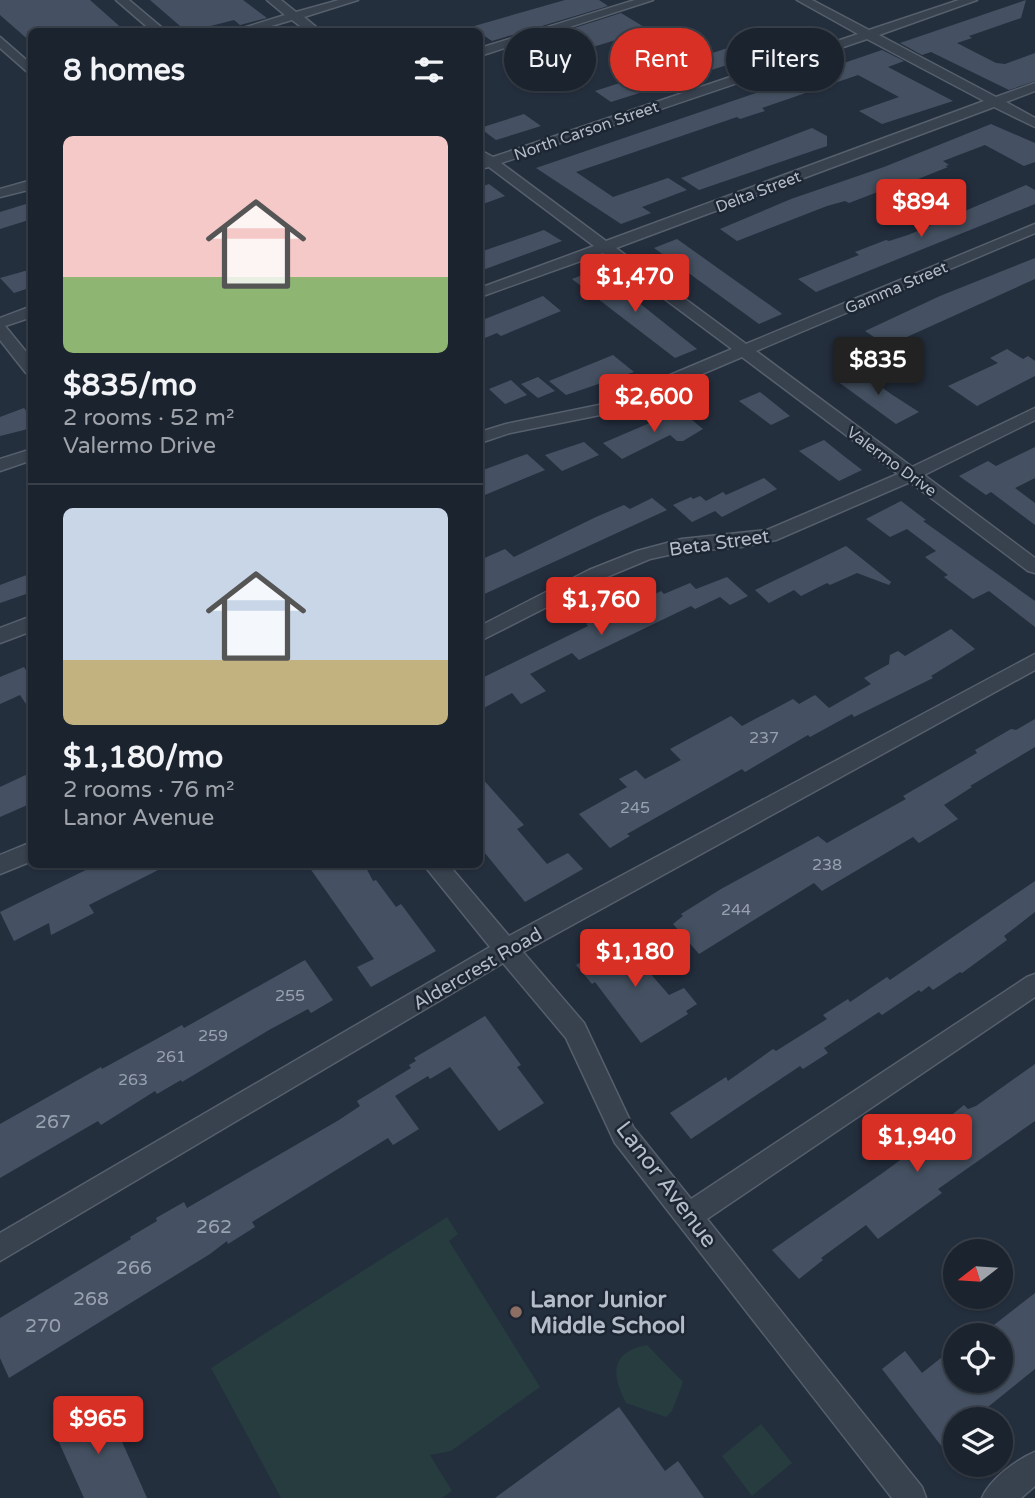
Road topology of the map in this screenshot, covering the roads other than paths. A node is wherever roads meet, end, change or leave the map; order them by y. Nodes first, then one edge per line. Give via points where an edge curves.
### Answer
1 (122, 0) edge
2 (273, 0) edge
3 (352, 0) edge
4 (647, 0) edge
5 (803, 0) edge
6 (971, 0) edge
7 (295, 16) junction
8 (156, 28) edge
9 (251, 28) edge
10 (311, 28) edge
11 (869, 35) junction
12 (0, 41) edge
13 (483, 51) edge
14 (28, 68) edge
15 (1035, 87) edge
16 (995, 102) junction
17 (1035, 123) edge
18 (483, 161) edge
19 (28, 185) edge
20 (0, 194) edge
21 (1035, 228) edge
22 (606, 247) junction
23 (483, 292) edge
24 (28, 312) edge
25 (0, 323) edge
26 (0, 330) edge
27 (744, 352) junction
28 (28, 365) edge
29 (1035, 413) edge
30 (483, 437) edge
31 (28, 455) edge
32 (0, 465) edge
33 (910, 474) junction
34 (1035, 567) edge
35 (28, 625) edge
36 (483, 632) edge
37 (0, 636) edge
38 (1035, 661) edge
39 (28, 853) edge
40 (0, 865) edge
41 (437, 868) edge
42 (505, 950) junction
43 (1035, 984) edge
44 (689, 1216) junction
45 (0, 1248) edge
46 (1035, 1467) edge
47 (911, 1498) edge
48 (997, 1498) edge

1 - 8 street
2 - 7 street
3 - 7 street
4 - 13 street
5 - 11 street
6 - 11 street, North Carson Street
7 - 9 street
7 - 10 street
11 - 16 street
11 - 18 street, North Carson Street
12 - 14 street
15 - 16 street, Delta Street
16 - 17 street
16 - 22 street, Delta Street
18 - 22 street, Valermo Drive
19 - 20 street
21 - 27 street, Gamma Street
22 - 23 street, Delta Street
22 - 27 street, Valermo Drive
24 - 25 street
26 - 28 street
27 - 30 street, Gamma Street via 604,409
27 - 33 street, Valermo Drive
29 - 33 street, Beta Street
31 - 32 street
33 - 34 street, Valermo Drive
33 - 36 street, Beta Street via 781,532 629,559
35 - 37 street
38 - 42 street, Aldercrest Road
39 - 40 street
41 - 42 street, Lanor Avenue
42 - 44 street, Lanor Avenue via 575,1031 624,1135
42 - 45 street, Aldercrest Road
43 - 44 street
44 - 47 street, Lanor Avenue
46 - 48 street

